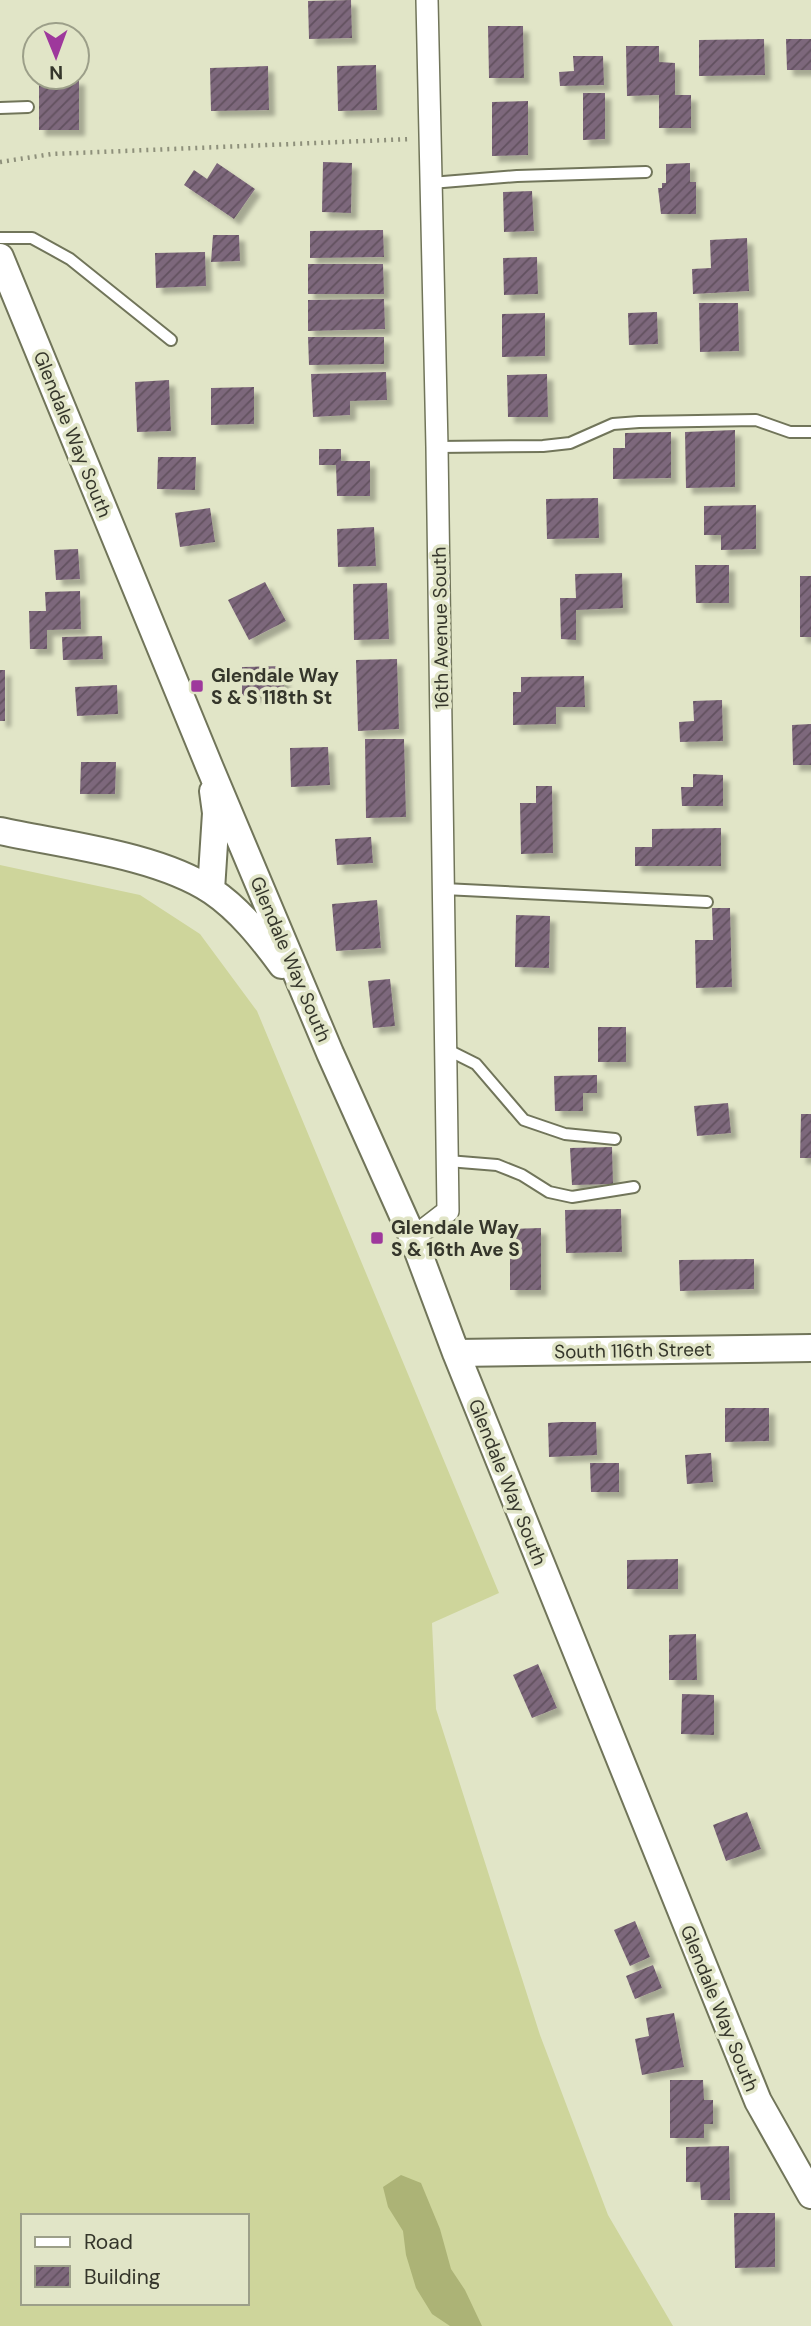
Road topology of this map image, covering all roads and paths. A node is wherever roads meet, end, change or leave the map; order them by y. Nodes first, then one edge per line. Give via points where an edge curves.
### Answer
1 (427, 0) edge
2 (28, 107) dead end
3 (0, 108) edge
4 (430, 138) junction
5 (0, 162) edge
6 (646, 172) dead end
7 (431, 183) junction
8 (0, 238) edge
9 (0, 257) edge
10 (171, 340) dead end
11 (811, 432) edge
12 (437, 447) junction
13 (209, 768) junction
14 (0, 831) edge
15 (444, 889) junction
16 (211, 890) junction
17 (707, 902) dead end
18 (446, 1049) junction
19 (330, 1053) junction
20 (615, 1139) dead end
21 (448, 1161) junction
22 (635, 1186) dead end
23 (413, 1238) junction
24 (811, 1348) edge
25 (456, 1353) junction
26 (811, 2195) edge

1 - 4 street, 16th Avenue South
2 - 3 lane
4 - 5 path via 52,154
4 - 7 street, 16th Avenue South
6 - 7 lane
7 - 12 street, 16th Avenue South
8 - 10 lane via 32,238 70,258
9 - 13 street, Glendale Way South
11 - 12 lane via 790,432 756,420 639,422 613,424 570,443
12 - 15 street, 16th Avenue South
13 - 16 street, Glendale Way South via 216,813
13 - 19 street, Glendale Way South
14 - 16 street via 155,864
15 - 17 lane
15 - 18 street, 16th Avenue South
16 - 19 street via 264,940 292,979
18 - 20 lane via 476,1064 524,1120 565,1134
18 - 21 street, 16th Avenue South
19 - 23 street, Glendale Way South
21 - 22 lane via 497,1165 549,1192 572,1197
21 - 23 street, 16th Avenue South via 448,1211
23 - 25 street, Glendale Way South
24 - 25 street, South 116th Street
25 - 26 street, Glendale Way South via 758,2101

